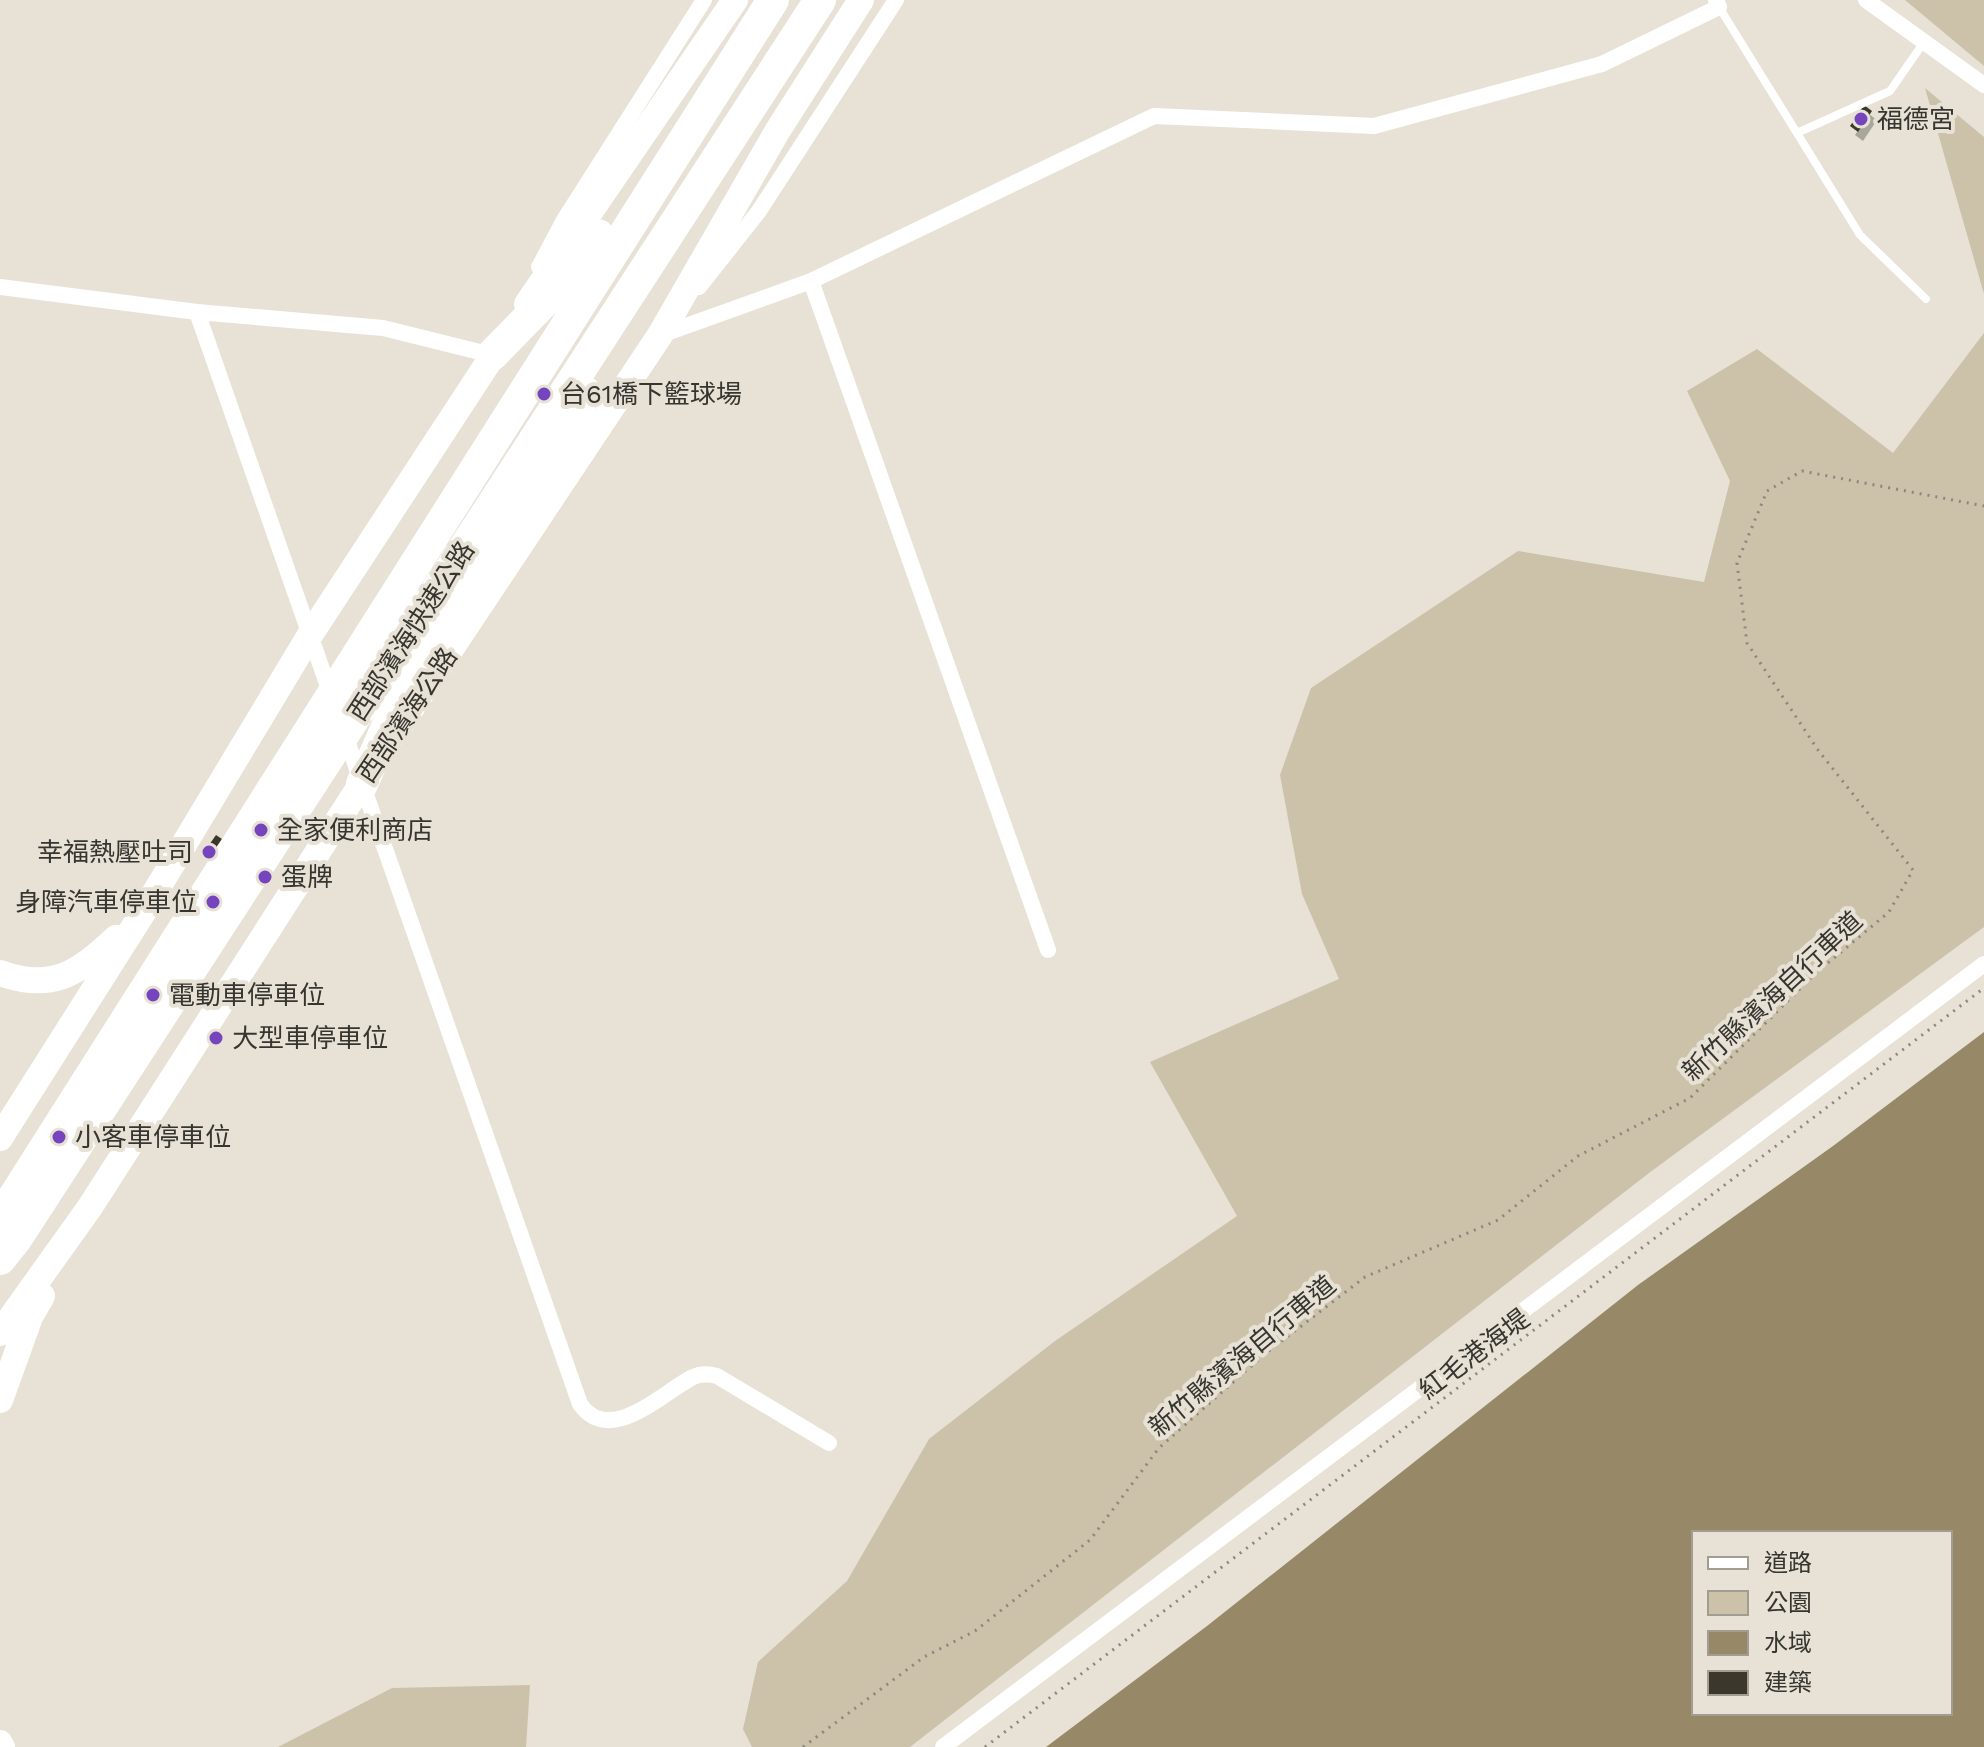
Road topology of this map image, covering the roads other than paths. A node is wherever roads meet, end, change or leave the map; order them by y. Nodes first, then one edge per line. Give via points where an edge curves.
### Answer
1 (704, 0) edge
2 (735, 0) edge
3 (756, 0) edge
4 (773, 0) edge
5 (820, 0) edge
6 (861, 0) edge
7 (896, 0) edge
8 (1866, 0) edge
9 (1718, 3) edge
10 (1924, 42) junction
11 (1984, 85) edge
12 (1797, 133) junction
13 (811, 281) junction
14 (0, 287) edge
15 (1926, 299) dead end
16 (625, 302) junction
17 (197, 312) junction
18 (660, 335) junction
19 (492, 355) junction
20 (310, 635) junction
21 (362, 784) junction
22 (142, 914) junction
23 (1048, 950) dead end
24 (1984, 964) edge
25 (0, 973) edge
26 (0, 1138) edge
27 (90, 1207) junction
28 (0, 1219) edge
29 (0, 1259) edge
30 (0, 1333) edge
31 (0, 1400) edge
32 (829, 1443) dead end
33 (943, 1747) edge

1 - 19 street via 564,220
2 - 19 main road
3 - 19 highway via 576,269
4 - 28 highway, 西部濱海快速公路
5 - 16 highway, 西部濱海快速公路
6 - 18 main road, 西部濱海公路 via 778,130
7 - 18 street via 759,211
8 - 10 street
9 - 12 lane
9 - 13 street via 1602,64 1374,126 1154,116
10 - 11 street
10 - 12 lane via 1890,91
12 - 15 lane via 1860,235
13 - 18 street
13 - 23 street
14 - 17 street
16 - 21 highway via 565,437 411,672
16 - 29 highway, 西部濱海快速公路
17 - 19 street via 383,328
17 - 20 street
18 - 21 main road, 西部濱海公路
19 - 20 main road
20 - 21 street
20 - 22 main road
21 - 27 main road, 西部濱海公路
21 - 32 street via 586,1414 605,1421 637,1412 704,1374 717,1376
22 - 25 main road via 87,965 66,976 18,980
22 - 26 main road
24 - 33 street
27 - 30 main road, 西部濱海公路
27 - 31 main road via 30,1317

